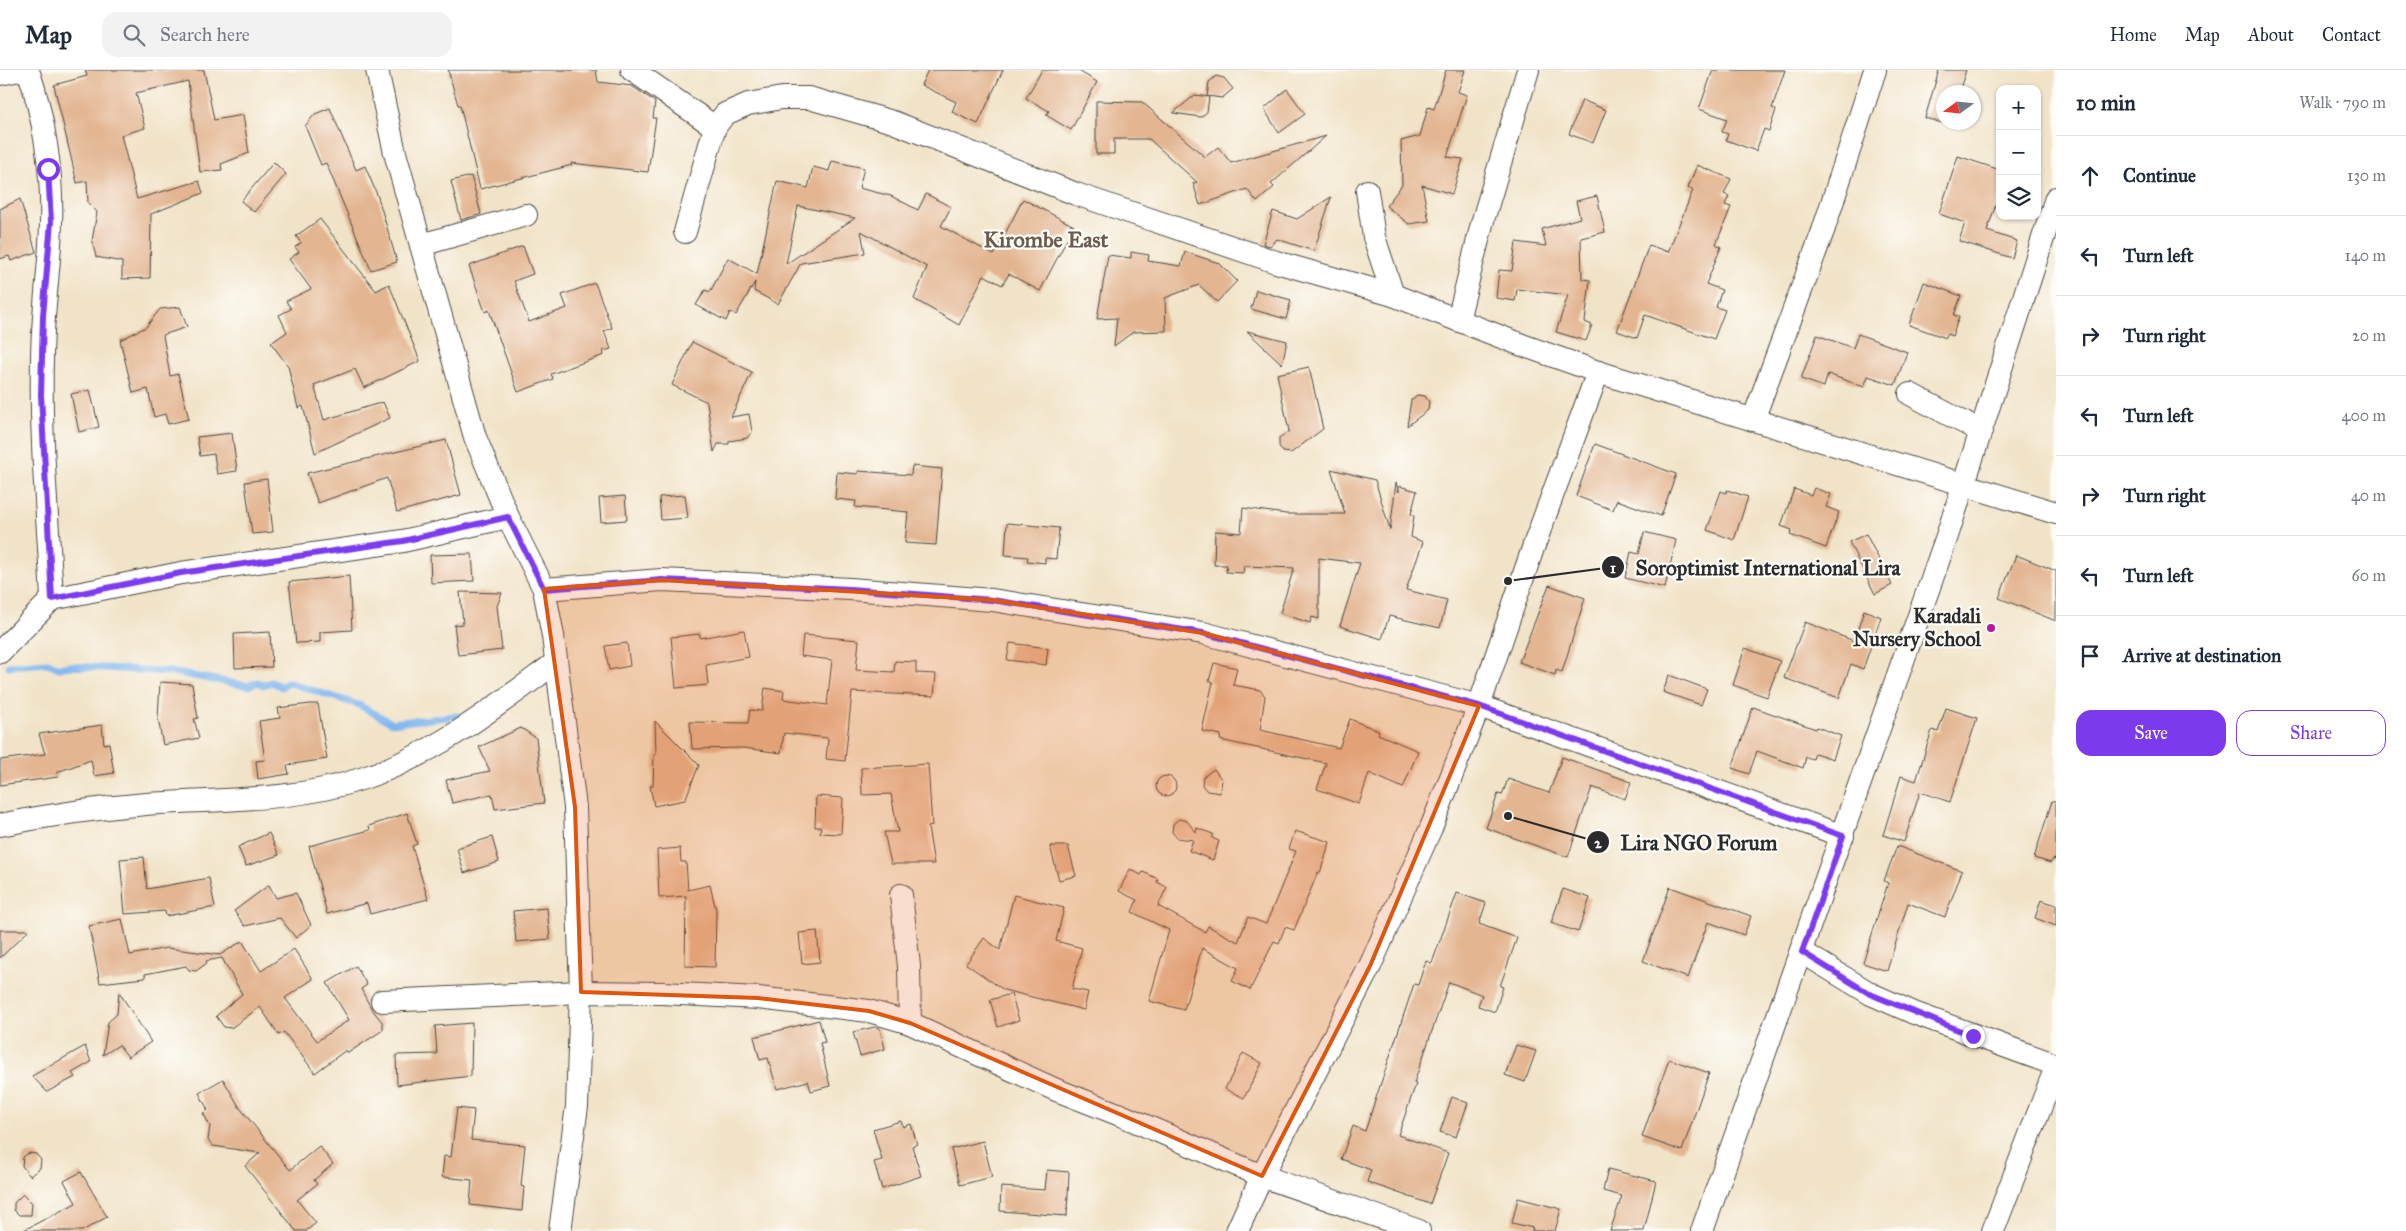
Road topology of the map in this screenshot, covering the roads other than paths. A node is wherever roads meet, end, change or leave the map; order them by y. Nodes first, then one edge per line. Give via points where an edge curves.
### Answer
1 (19, 70) edge
2 (28, 70) edge
3 (377, 70) edge
4 (632, 70) edge
5 (1528, 70) edge
6 (1875, 70) edge
7 (0, 74) edge
8 (715, 127) junction
9 (1368, 191) dead end
10 (2056, 198) edge
11 (526, 215) dead end
12 (685, 232) dead end
13 (421, 246) junction
14 (1393, 295) junction
15 (1458, 320) junction
16 (1598, 372) junction
17 (1910, 394) dead end
18 (1753, 420) junction
19 (1980, 431) junction
20 (1964, 483) junction
21 (2056, 513) edge
22 (508, 517) junction
23 (544, 589) junction
24 (52, 599) junction
25 (0, 652) edge
26 (555, 663) junction
27 (1479, 706) junction
28 (0, 825) edge
29 (1843, 836) junction
30 (901, 895) dead end
31 (1802, 952) junction
32 (580, 992) junction
33 (382, 1001) dead end
34 (910, 1023) junction
35 (2056, 1066) edge
36 (1262, 1176) junction
37 (560, 1231) edge
38 (1237, 1231) edge
39 (1419, 1231) edge
40 (1702, 1231) edge
41 (1993, 1231) edge

1 - 7 street
2 - 24 street via 38,100 48,169 51,222 43,316 41,395
3 - 13 street
4 - 8 street
5 - 15 street via 1483,220
6 - 18 street via 1819,241
8 - 12 street
8 - 14 street via 725,114 748,104 782,98 809,98 893,122 1076,194 1276,262
9 - 14 street via 1374,237
10 - 19 street
11 - 13 street
13 - 22 street via 475,437
14 - 15 street
15 - 16 street
16 - 18 street
16 - 27 street
17 - 19 street
18 - 20 street
19 - 20 street
20 - 21 street
20 - 29 street
22 - 23 street
22 - 24 street via 403,541 181,573
23 - 26 street
23 - 27 street via 662,580 850,589 1001,601 1203,633
24 - 25 street
26 - 28 street via 468,727 424,752 364,778 301,793 102,808
26 - 32 street via 575,807
27 - 29 street
27 - 36 street via 1431,828 1370,966
29 - 31 street
30 - 34 street via 909,966
31 - 35 street via 1870,994
31 - 40 street
32 - 33 street
32 - 34 street via 758,998 869,1011
32 - 37 street via 577,1106
34 - 36 street via 1054,1089
35 - 41 street
36 - 38 street
36 - 39 street

